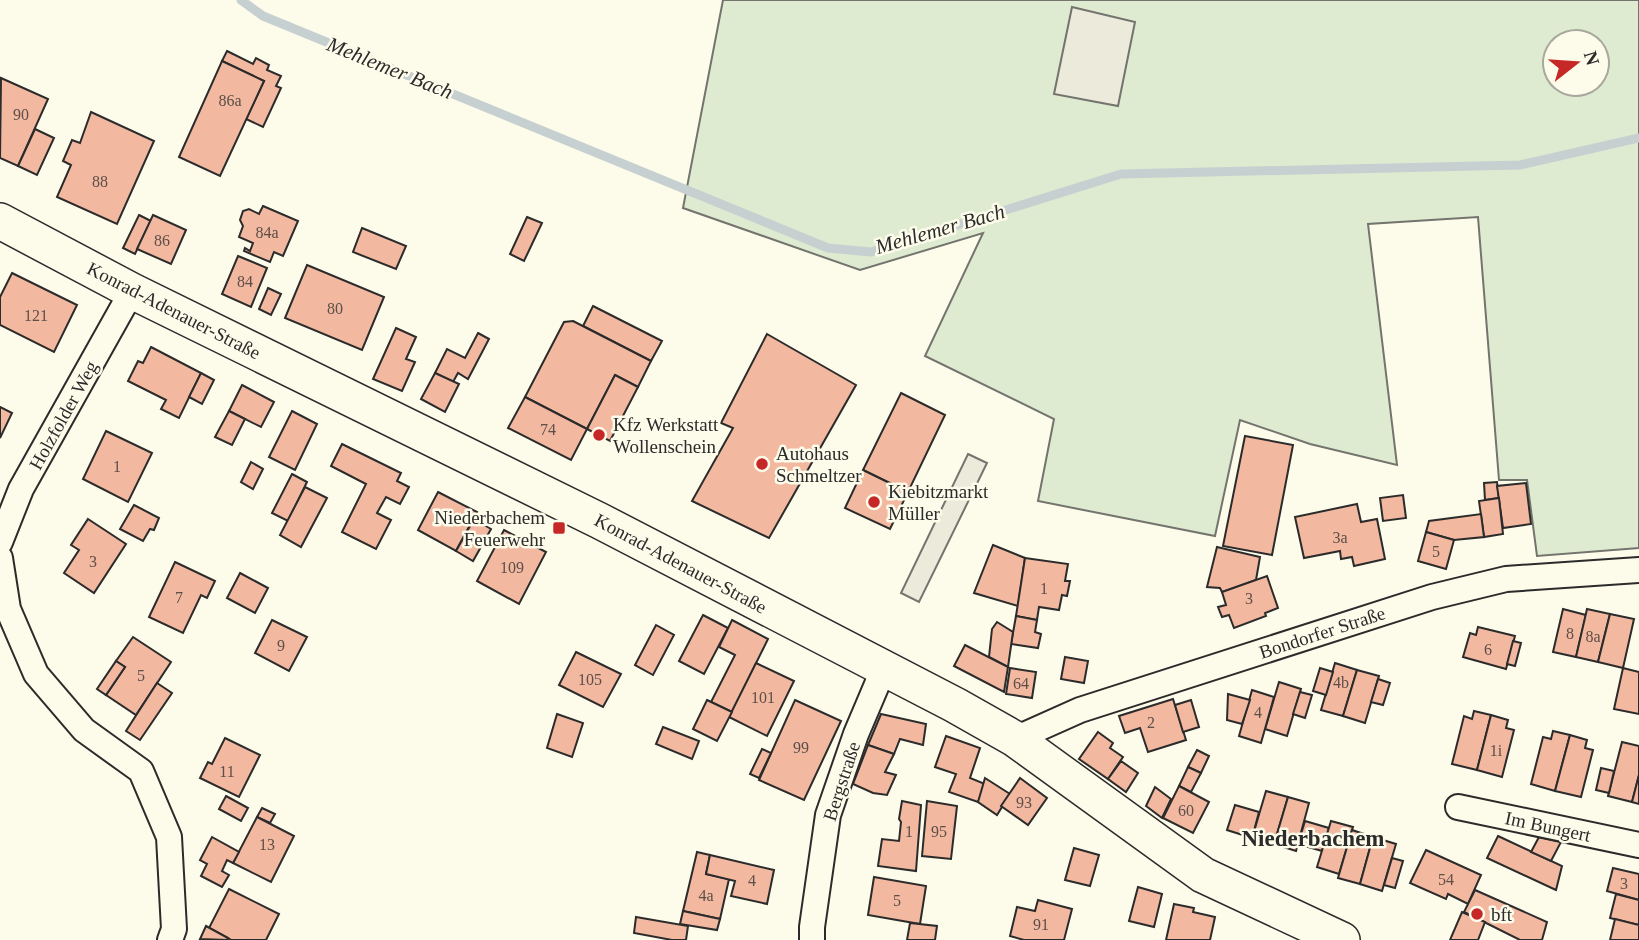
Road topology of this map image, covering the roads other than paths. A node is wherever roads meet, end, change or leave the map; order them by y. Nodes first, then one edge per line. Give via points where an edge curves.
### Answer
1 (0, 222) edge
2 (132, 291) junction
3 (0, 542) edge
4 (0, 569) edge
5 (1639, 570) edge
6 (884, 668) junction
7 (1015, 739) junction
8 (1458, 807) dead end
9 (1639, 845) edge
10 (170, 940) edge
11 (813, 940) edge
12 (1342, 940) edge

1 - 2 main road, Konrad-Adenauer-Straße
2 - 3 street, Holzfolder Weg via 21,489
2 - 6 main road, Konrad-Adenauer-Straße via 600,520
4 - 10 street via 8,610 36,674 84,730 141,771 169,836 174,929
5 - 7 street, Bondorfer Straße via 1506,579 1432,597 1080,710
6 - 7 main road, Konrad-Adenauer-Straße
6 - 11 street, Bergstraße via 828,815
7 - 12 main road, Konrad-Adenauer-Straße via 1203,875
8 - 9 street, Im Bungert

